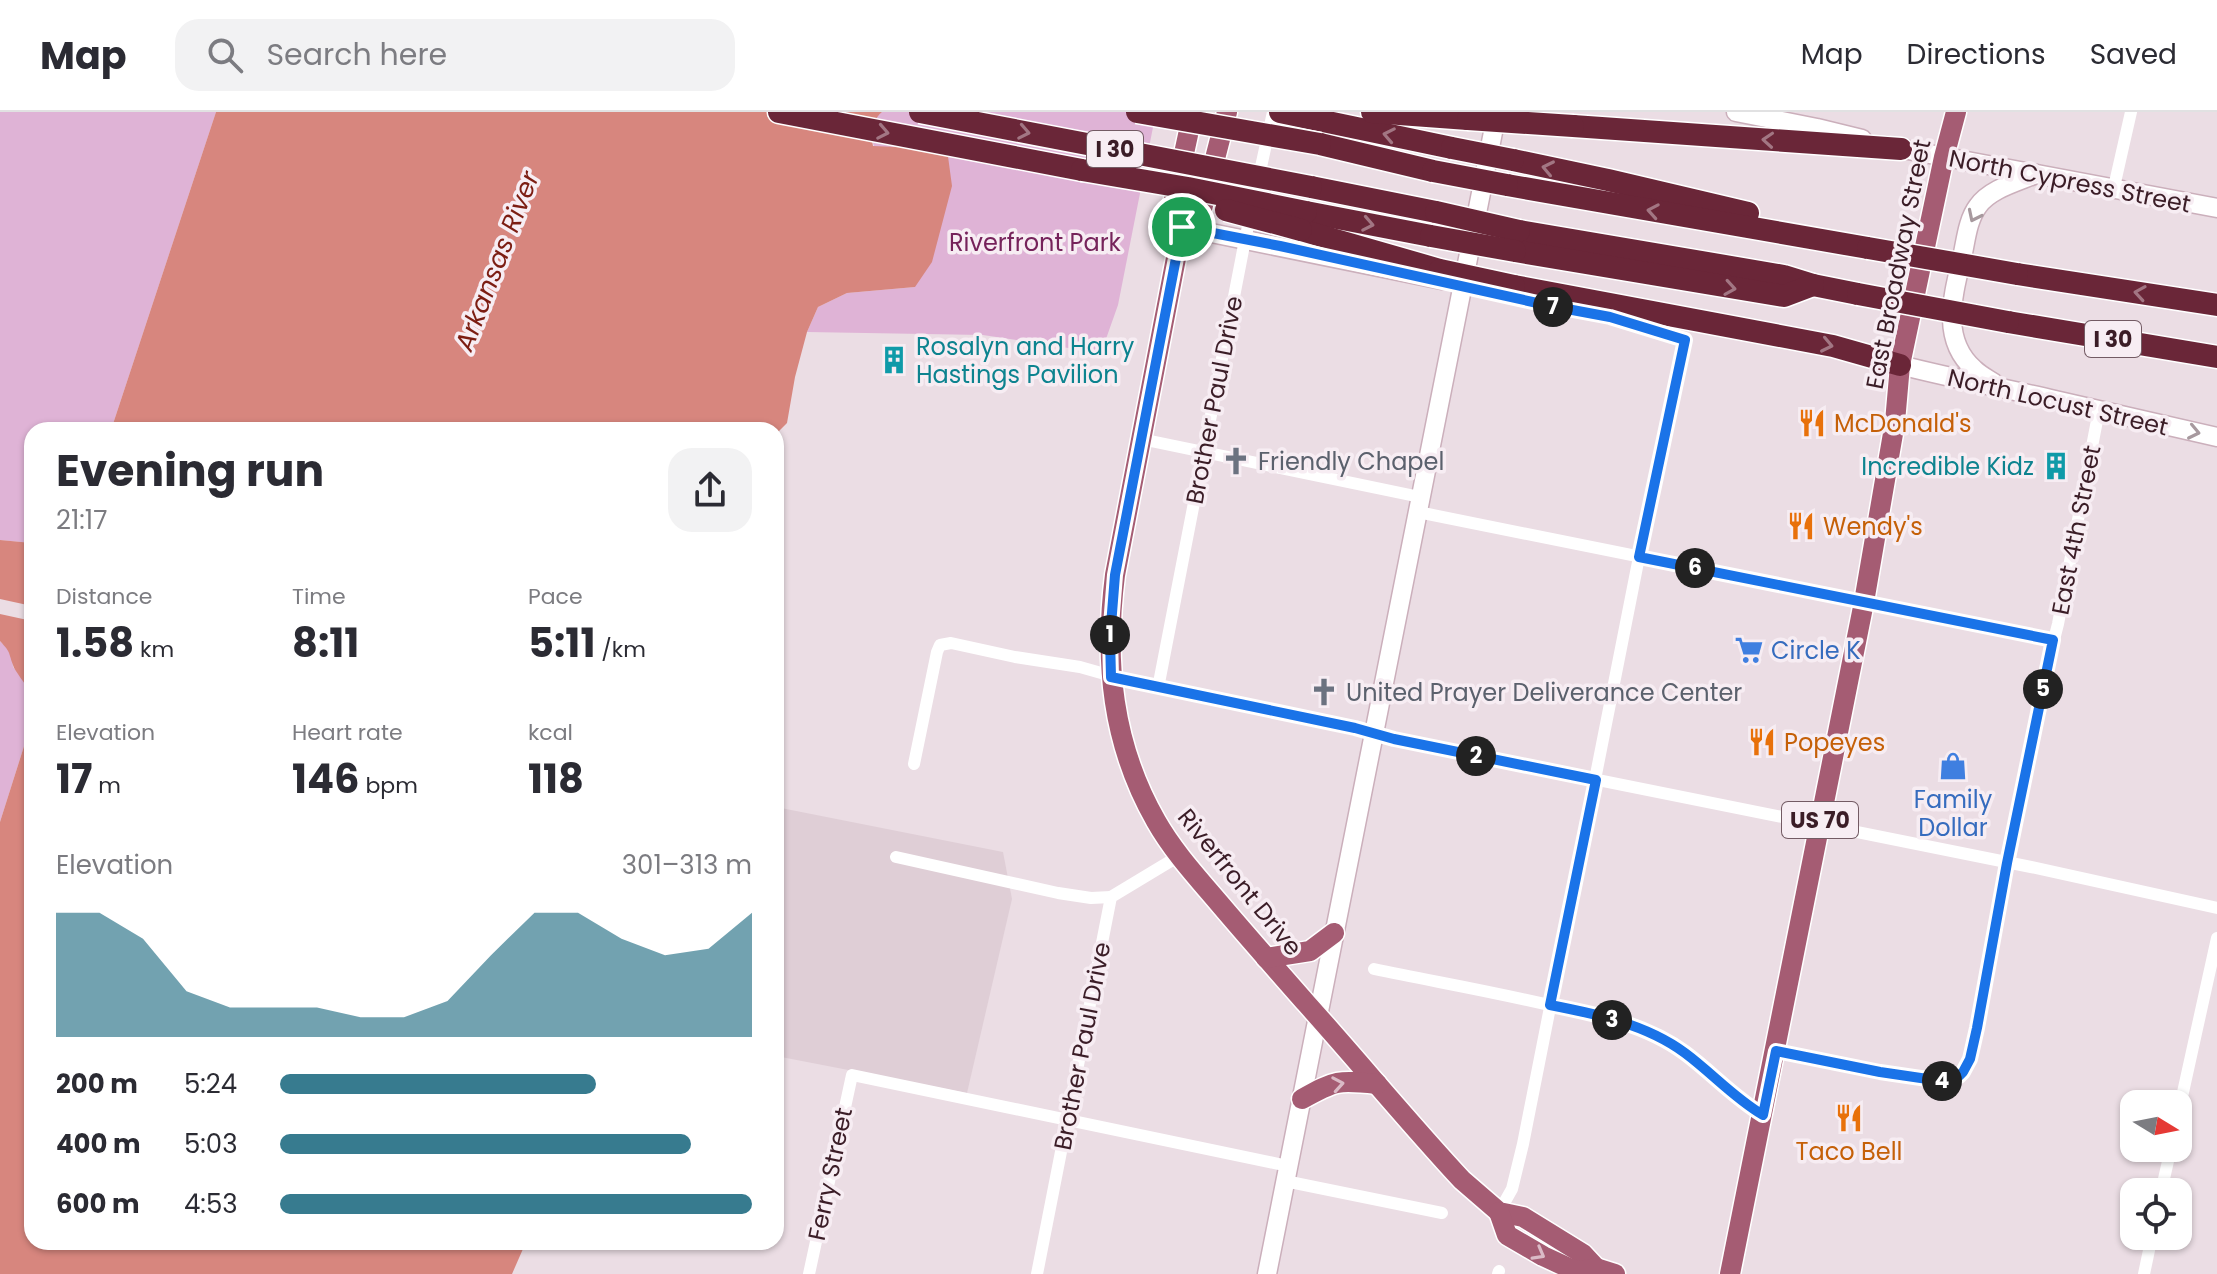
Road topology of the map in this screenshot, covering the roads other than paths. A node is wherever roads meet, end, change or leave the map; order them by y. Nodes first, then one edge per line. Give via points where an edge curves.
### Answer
1 (779, 112) edge
2 (920, 112) edge
3 (1137, 112) edge
4 (1193, 112) edge
5 (1227, 112) edge
6 (1273, 112) edge
7 (1280, 112) edge
8 (1372, 112) edge
9 (1497, 112) edge
10 (1736, 112) edge
11 (1956, 112) edge
12 (2131, 112) edge
13 (1322, 133) junction
14 (1901, 149) junction
15 (1944, 157) junction
16 (2036, 174) junction
17 (2114, 187) junction
18 (2217, 208) edge
19 (1304, 221) junction
20 (1182, 227) junction
21 (1245, 240) junction
22 (1517, 241) junction
23 (1868, 248) junction
24 (1462, 286) junction
25 (2217, 305) edge
26 (2217, 357) edge
27 (1900, 365) junction
28 (2001, 388) junction
29 (2099, 410) junction
30 (2217, 437) edge
31 (1141, 439) junction
32 (1204, 451) junction
33 (1419, 504) junction
34 (1639, 557) junction
35 (1864, 602) junction
36 (2053, 640) junction
37 (1111, 677) junction
38 (1158, 688) junction
39 (1373, 733) junction
40 (914, 764) dead end
41 (1596, 780) junction
42 (1819, 824) junction
43 (1179, 856) junction
44 (896, 857) dead end
45 (2007, 863) junction
46 (1111, 897) junction
47 (2217, 908) edge
48 (1334, 933) junction
49 (2217, 938) edge
50 (1266, 958) junction
51 (1374, 969) dead end
52 (1550, 1005) junction
53 (1318, 1016) junction
54 (1776, 1051) junction
55 (1377, 1084) junction
56 (2184, 1090) edge
57 (1302, 1099) junction
58 (1763, 1115) junction
59 (1068, 1120) junction
60 (1287, 1174) junction
61 (1499, 1212) junction
62 (1442, 1213) dead end
63 (2149, 1250) edge
64 (1606, 1271) edge
65 (809, 1274) edge
66 (1037, 1274) edge
67 (1267, 1274) edge
68 (1730, 1274) edge
69 (2144, 1274) edge

1 -> 19 highway, bridge via 1188,188
2 -> 22 highway, I 30, bridge via 1436,212
3 - 13 highway, I 30, bridge
4 - 20 main road, Riverfront Drive via 1173,204
5 - 20 main road, Riverfront Drive via 1202,209
6 - 21 street, Brother Paul Drive
7 - 13 highway
14 -> 8 highway, bridge
9 - 24 main road
10 - 14 main road, North Cypress Street
11 - 15 main road, East Broadway Street / US 70
12 - 17 street
23 -> 13 highway, I 30, bridge via 1433,171
23 -> 13 highway, bridge via 1812,228 1608,180 1452,148
14 - 15 main road, North Cypress Street
15 - 16 main road, North Cypress Street
15 - 27 main road, East Broadway Street / US 70
16 - 17 main road, North Cypress Street
16 -> 28 main road via 1999,189 1978,206 1954,288 1951,323 1959,348 1972,368
17 - 18 main road, North Cypress Street
19 -> 22 highway, bridge
19 -> 27 highway, bridge via 1440,270 1820,344
20 - 21 main road
20 - 31 main road, Riverfront Drive
21 - 24 main road
21 - 32 street, Brother Paul Drive
22 -> 26 highway, I 30, bridge via 1784,276 1858,294
25 -> 23 highway, I 30, bridge
24 - 33 main road
24 - 34 street via 1610,317 1685,340
27 - 28 main road, North Locust Street
27 - 35 main road, East Broadway Street / US 70
28 - 29 main road, North Locust Street
29 -> 30 main road, North Locust Street
29 - 36 street, East 4th Street
31 - 32 street
31 - 37 main road, Riverfront Drive via 1114,586
32 - 33 street
32 - 38 street, Brother Paul Drive
33 - 34 street
33 - 39 main road
34 - 35 street
34 - 41 street
35 - 36 street
35 - 42 main road, East Broadway Street / US 70
36 - 45 street, East 4th Street
37 - 38 street
37 - 40 street via 1080,667 940,645
37 - 43 main road, Riverfront Drive via 1134,774
38 - 39 street
39 - 41 street
39 - 48 main road
41 - 42 street
41 - 52 street
42 - 45 street
42 - 54 main road, East Broadway Street / US 70
43 - 46 street
43 - 50 main road, Riverfront Drive
44 - 46 street via 1058,893
45 - 47 street
45 - 54 street, East 4th Street via 1977,1028 1970,1059 1959,1076 1941,1081
46 - 59 street, Brother Paul Drive
48 - 50 main road via 1310,951
48 - 53 main road
49 - 56 street
50 - 53 main road, Riverfront Drive
51 - 52 street
52 - 58 street via 1661,1038
52 - 61 street via 1512,1189
53 - 55 main road, Riverfront Drive
53 - 57 main road
54 - 58 main road, East Broadway Street / US 70
57 -> 55 main road via 1332,1082
55 - 61 main road, Riverfront Drive via 1462,1180
57 - 60 main road
58 - 68 main road, East Broadway Street / US 70
59 - 60 street
59 - 65 street, Ferry Street via 852,1075
59 - 66 street, Brother Paul Drive
60 - 62 street
60 - 67 main road
61 - 64 main road, Riverfront Drive via 1523,1217
63 - 69 street

